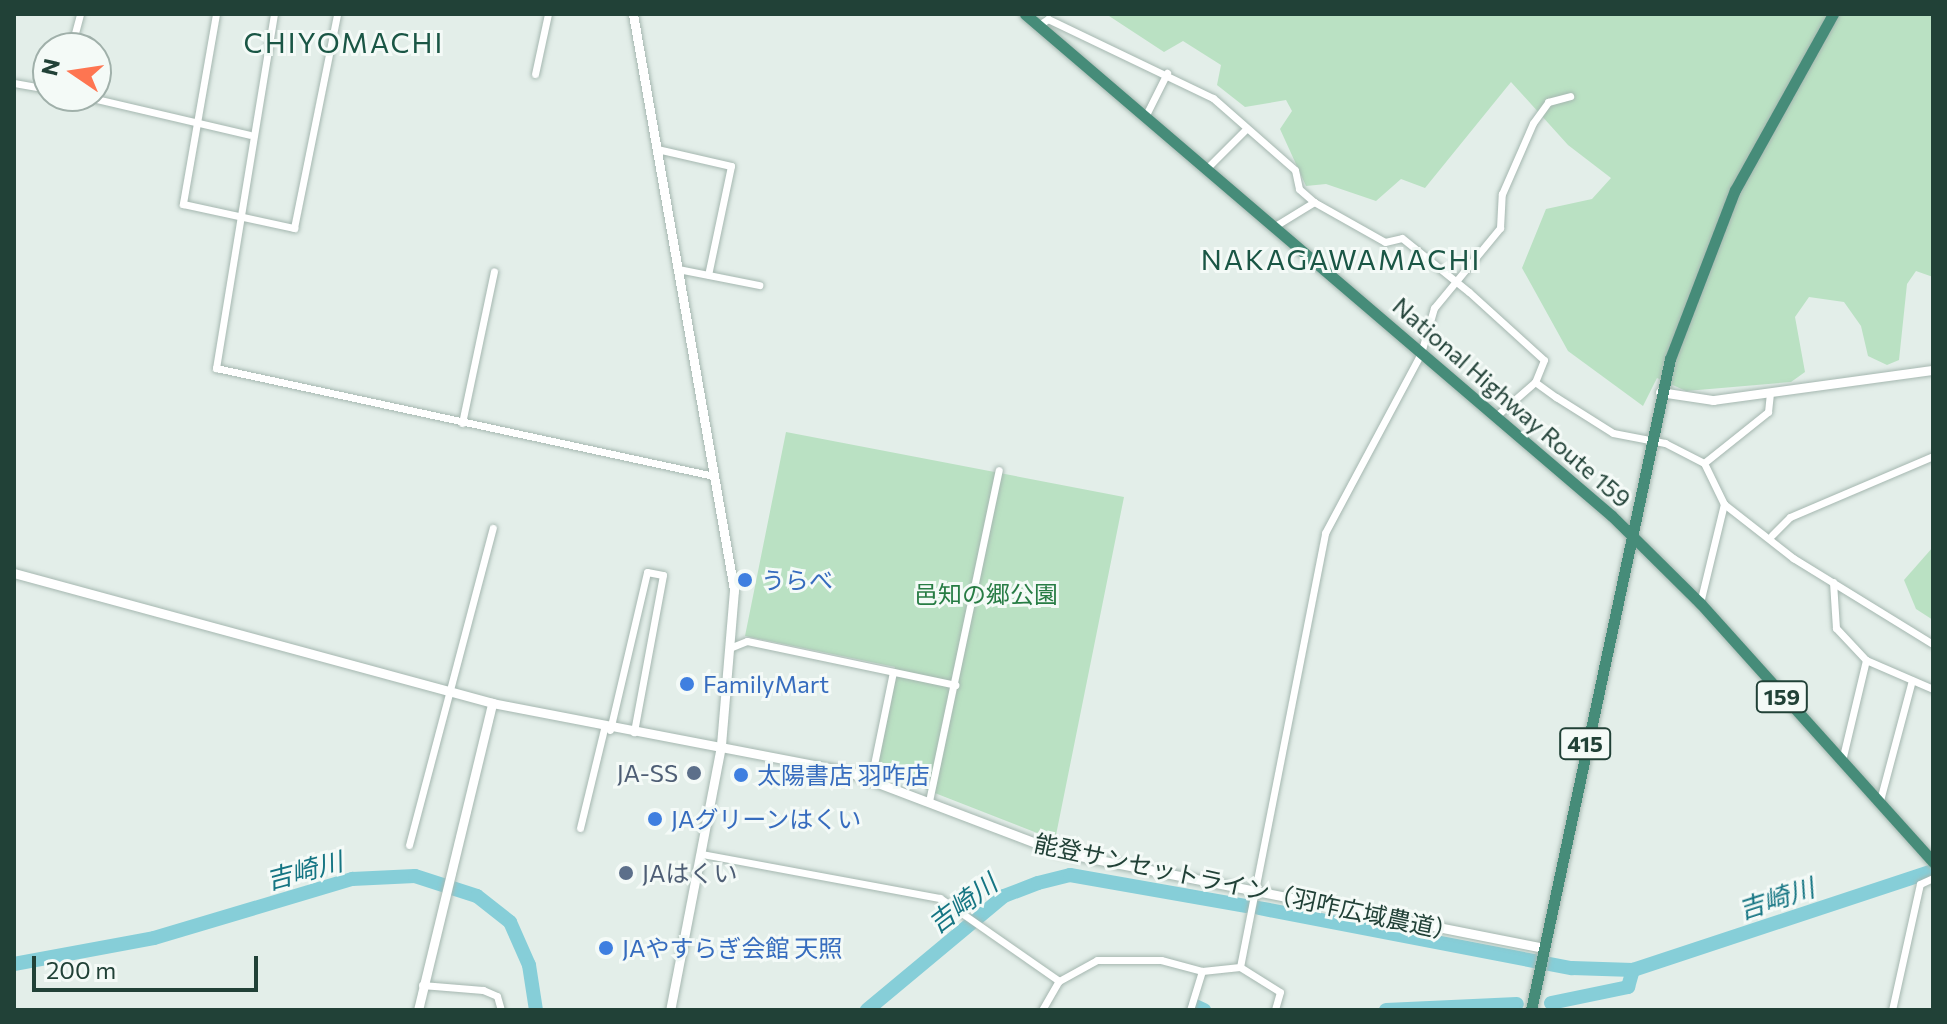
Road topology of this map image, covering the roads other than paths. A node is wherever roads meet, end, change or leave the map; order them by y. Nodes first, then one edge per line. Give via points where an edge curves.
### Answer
1 (216, 14) edge
2 (274, 14) edge
3 (337, 14) edge
4 (548, 14) edge
5 (633, 14) edge
6 (1025, 14) edge
7 (1833, 14) edge
8 (1039, 25) junction
9 (1167, 73) junction
10 (535, 74) dead end
11 (1570, 96) dead end
12 (112, 103) edge
13 (1147, 113) junction
14 (196, 122) junction
15 (1246, 129) junction
16 (250, 135) junction
17 (657, 149) junction
18 (1209, 166) junction
19 (1314, 202) junction
20 (240, 219) junction
21 (1275, 226) junction
22 (678, 269) junction
23 (494, 271) dead end
24 (708, 275) junction
25 (1454, 280) junction
26 (759, 285) dead end
27 (1421, 353) junction
28 (1933, 370) edge
29 (1535, 382) junction
30 (1660, 392) junction
31 (1770, 392) junction
32 (1494, 418) junction
33 (462, 423) junction
34 (1650, 441) junction
35 (1933, 456) edge
36 (1704, 463) junction
37 (999, 470) dead end
38 (714, 476) junction
39 (1724, 504) junction
40 (493, 528) dead end
41 (1629, 534) junction
42 (1772, 535) junction
43 (14, 573) edge
44 (1833, 582) junction
45 (1700, 603) junction
46 (1933, 644) edge
47 (732, 647) junction
48 (1866, 660) junction
49 (893, 672) junction
50 (1912, 680) junction
51 (955, 685) junction
52 (1933, 689) edge
53 (450, 690) junction
54 (492, 703) junction
55 (607, 730) junction
56 (633, 735) junction
57 (721, 746) junction
58 (1842, 764) junction
59 (871, 779) junction
60 (929, 801) junction
61 (1879, 804) junction
62 (580, 828) dead end
63 (409, 845) dead end
64 (702, 854) junction
65 (1933, 862) edge
66 (1933, 878) edge
67 (1255, 890) junction
68 (1545, 951) junction
69 (1240, 967) junction
70 (1202, 971) junction
71 (1059, 981) junction
72 (422, 985) junction
73 (418, 1010) edge
74 (501, 1010) edge
75 (670, 1010) edge
76 (1042, 1010) edge
77 (1190, 1010) edge
78 (1275, 1010) edge
79 (1531, 1010) edge
80 (1892, 1010) edge

1 - 14 street
2 - 16 street
3 - 20 street via 294,228
4 - 10 street
5 - 17 street
6 - 8 highway, National Highway Route 159 / 159
7 - 30 highway, 415 via 1729,202
8 - 9 street via 1048,19
8 - 13 highway, National Highway Route 159 / 159
9 - 13 street
9 - 15 street via 1213,98
11 - 25 street via 1540,110 1502,194 1500,228
12 - 14 street
13 - 18 highway, National Highway Route 159 / 159
14 - 16 street
14 - 20 street via 183,204
15 - 18 street
15 - 19 street via 1295,170 1299,189
16 - 20 street
17 - 22 street
17 - 24 street via 731,166
18 - 21 highway, National Highway Route 159 / 159
19 - 21 street
19 - 25 street via 1376,238 1402,238
20 - 33 street via 216,368
21 - 27 highway, National Highway Route 159 / 159
22 - 24 street
22 - 38 street
23 - 33 street
24 - 26 street
25 - 27 street via 1434,308
25 - 29 street via 1544,360
27 - 32 highway, National Highway Route 159 / 159
27 - 67 street via 1325,533
28 - 31 street
29 - 32 street
29 - 34 street via 1609,431
30 - 31 street via 1713,400
30 - 34 highway, 415
31 - 36 street via 1768,412
32 - 41 highway, National Highway Route 159 / 159
33 - 38 street
34 - 36 street
34 - 41 highway, 415
35 - 42 street via 1790,517
36 - 39 street
37 - 51 street
38 - 47 street via 734,590
39 - 42 street
39 - 45 street
40 - 53 street
41 - 45 highway, National Highway Route 159 / 159
41 - 68 highway, 415
42 - 44 street
43 - 53 street, 能登サンセットライン（羽咋広域農道）
44 - 46 street
44 - 48 street via 1836,628
45 - 58 highway, National Highway Route 159 / 159
47 - 49 street via 747,641
47 - 57 street
48 - 50 street
48 - 58 street
49 - 51 street
49 - 59 street
50 - 52 street
50 - 61 street
51 - 60 street
53 - 54 street, 能登サンセットライン（羽咋広域農道）
53 - 63 street
54 - 55 street, 能登サンセットライン（羽咋広域農道）
54 - 72 street
55 - 56 street, 能登サンセットライン（羽咋広域農道）
55 - 56 street via 647,572 663,575
55 - 62 street
56 - 57 street, 能登サンセットライン（羽咋広域農道）
57 - 59 street, 能登サンセットライン（羽咋広域農道）
57 - 64 street
58 - 61 highway, National Highway Route 159 / 159
59 - 60 street, 能登サンセットライン（羽咋広域農道）
60 - 67 street, 能登サンセットライン（羽咋広域農道） via 1059,852
61 - 65 highway, National Highway Route 159 / 159
64 - 71 street via 940,898
64 - 75 street
66 - 80 street via 1920,884
67 - 68 street, 能登サンセットライン（羽咋広域農道）
67 - 69 street
68 - 79 highway, 415
69 - 70 street
69 - 78 street via 1280,992
70 - 71 street via 1161,960 1097,960
70 - 77 street
71 - 76 street
72 - 73 street
72 - 74 street via 483,990 497,996

